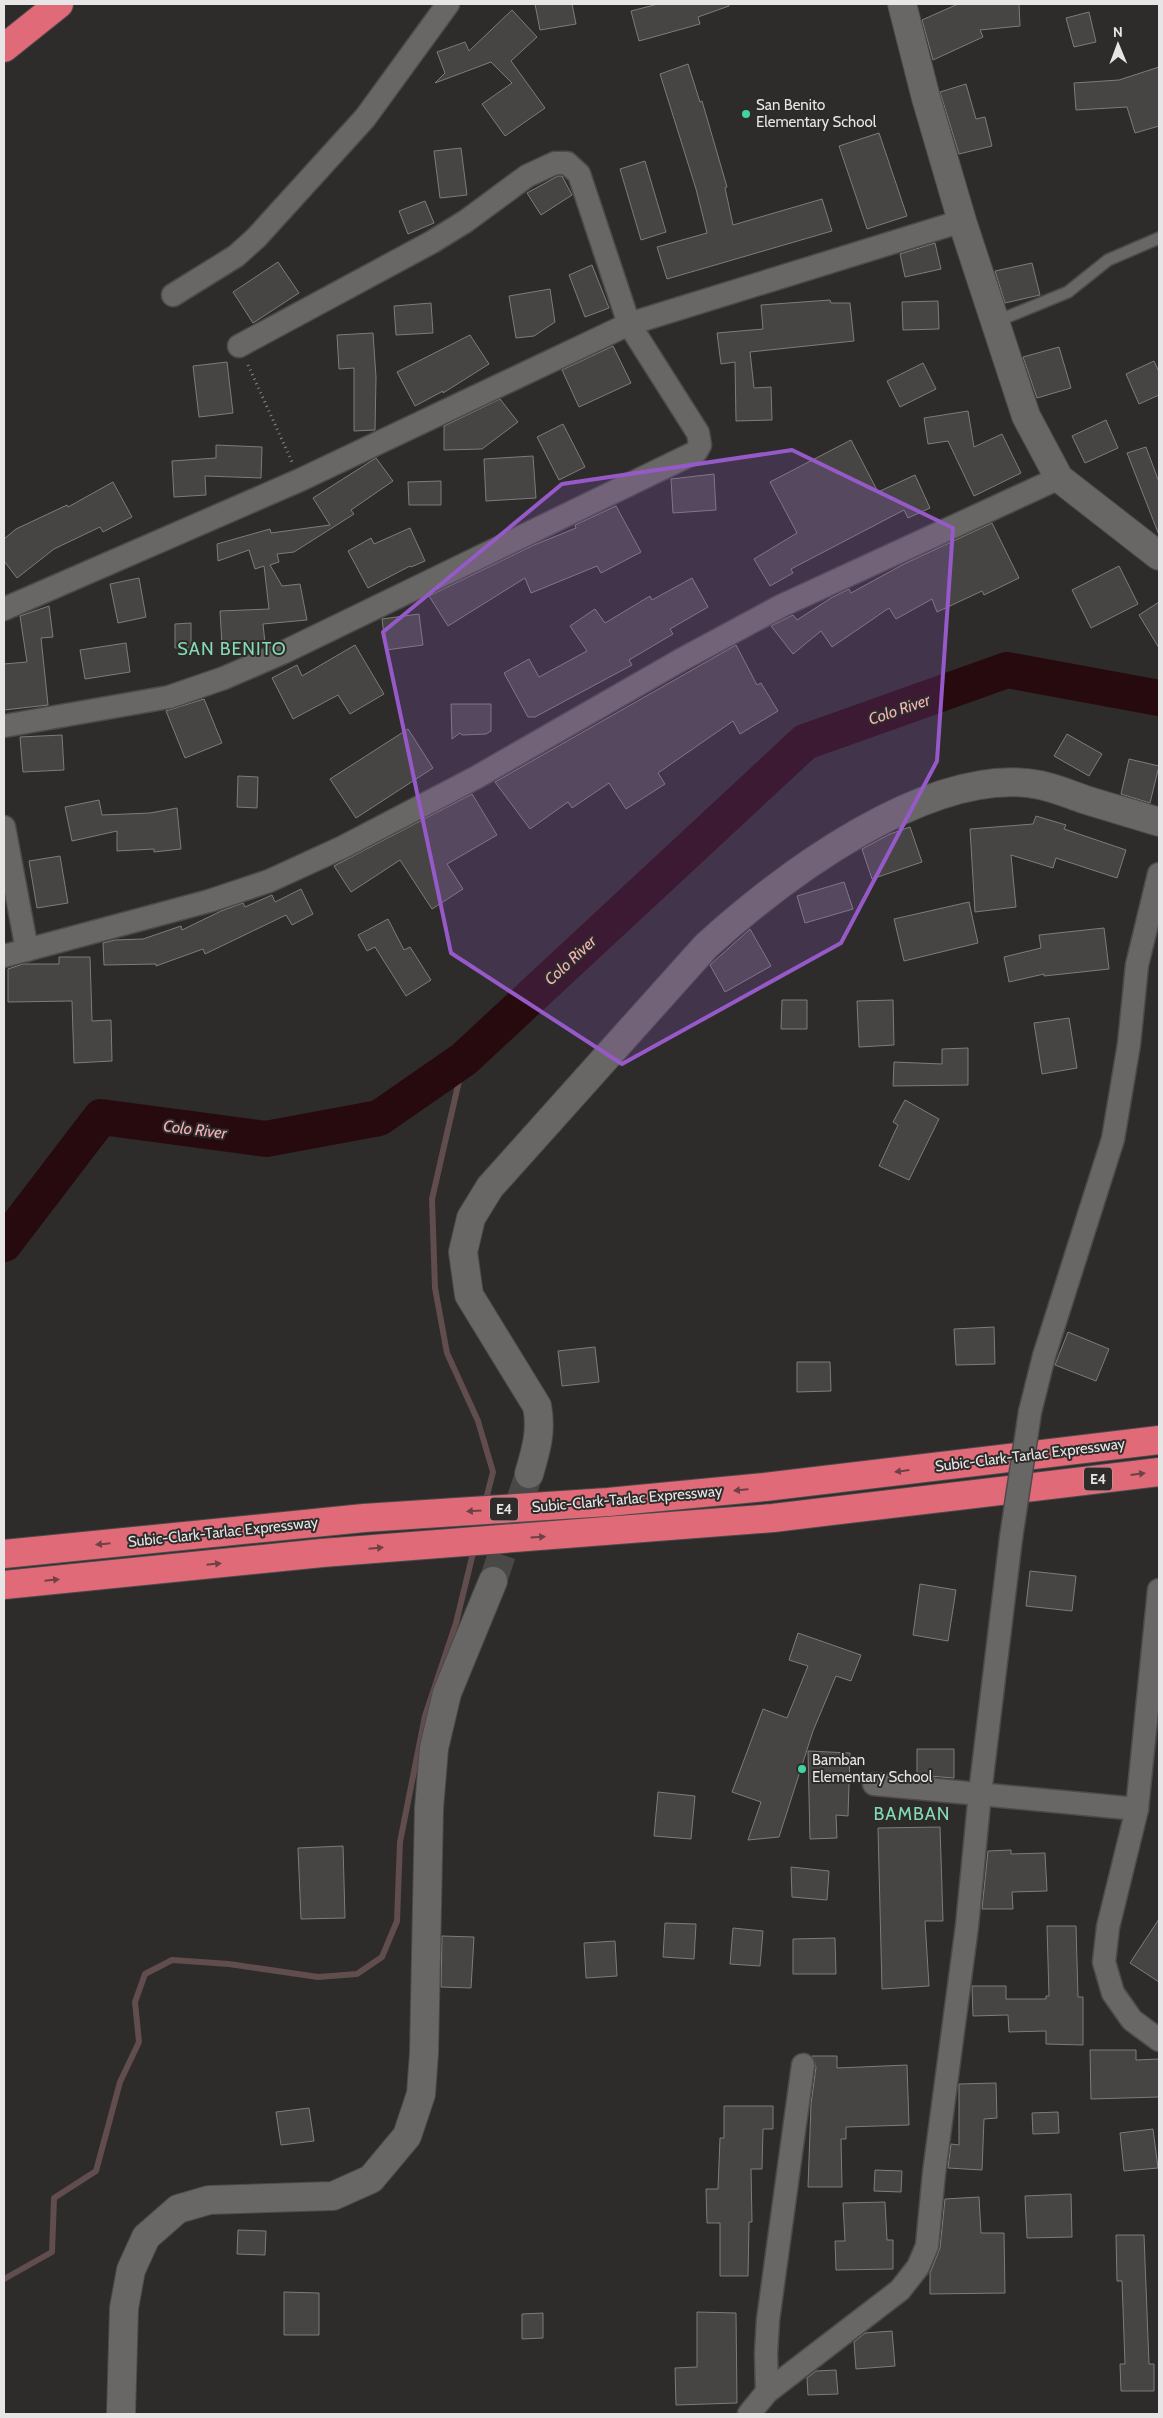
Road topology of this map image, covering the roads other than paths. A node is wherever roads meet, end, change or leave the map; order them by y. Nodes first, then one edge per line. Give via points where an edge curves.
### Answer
1 (59, 4) edge
2 (448, 4) edge
3 (902, 4) edge
4 (4, 48) edge
5 (962, 221) junction
6 (1159, 238) edge
7 (173, 295) dead end
8 (996, 322) junction
9 (629, 324) junction
10 (239, 346) road end
11 (1059, 478) junction
12 (1159, 556) edge
13 (4, 609) edge
14 (4, 726) edge
15 (1159, 822) edge
16 (4, 827) edge
17 (1159, 874) edge
18 (27, 950) junction
19 (4, 956) edge
20 (1159, 1440) edge
21 (1159, 1472) edge
22 (529, 1474) tunnel mouth
23 (4, 1554) edge
24 (493, 1581) tunnel mouth
25 (4, 1585) edge
26 (1159, 1590) edge
27 (874, 1784) dead end
28 (980, 1793) junction
29 (1137, 1809) junction
30 (1159, 2040) edge
31 (803, 2065) dead end
32 (767, 2392) junction
33 (121, 2414) edge
34 (749, 2414) edge

1 - 4 highway
2 - 7 street via 365,118 256,238 236,256
3 - 5 street
5 - 8 street
5 - 9 street
6 - 8 lane via 1108,260 1068,292
8 - 11 street via 1026,416
9 - 10 street via 579,174 567,163 555,163 527,176 432,242
9 - 13 street via 300,480
9 - 14 street via 698,433 700,445 696,452 224,678 169,697
11 - 12 street
11 - 18 street via 781,606 477,777 344,847 269,881 209,901
15 - 22 street via 1040,785 967,786 902,810 797,872 706,946 490,1187 471,1218 463,1252 469,1295 537,1406 541,1424 539,1441
16 - 18 street
17 - 28 street, bridge via 1137,965 1129,1044 1113,1140 1044,1356 1030,1412
18 - 19 street
20 -> 23 highway, Subic-Clark-Tarlac Expressway / E4 via 764,1488 364,1518
25 -> 21 highway, Subic-Clark-Tarlac Expressway / E4 via 322,1553 773,1518
24 - 33 street via 447,1693 434,1748 429,1808 424,2052 421,2094 407,2136 371,2179 333,2196 209,2200 178,2209 146,2237 131,2270 124,2308
26 - 29 street
27 - 28 street
28 - 29 street
28 - 32 street via 967,1926 926,2246 918,2267 900,2290
29 - 30 street via 1108,1927 1104,1962 1113,1993 1132,2020
31 - 32 street via 768,2320
32 - 34 street

